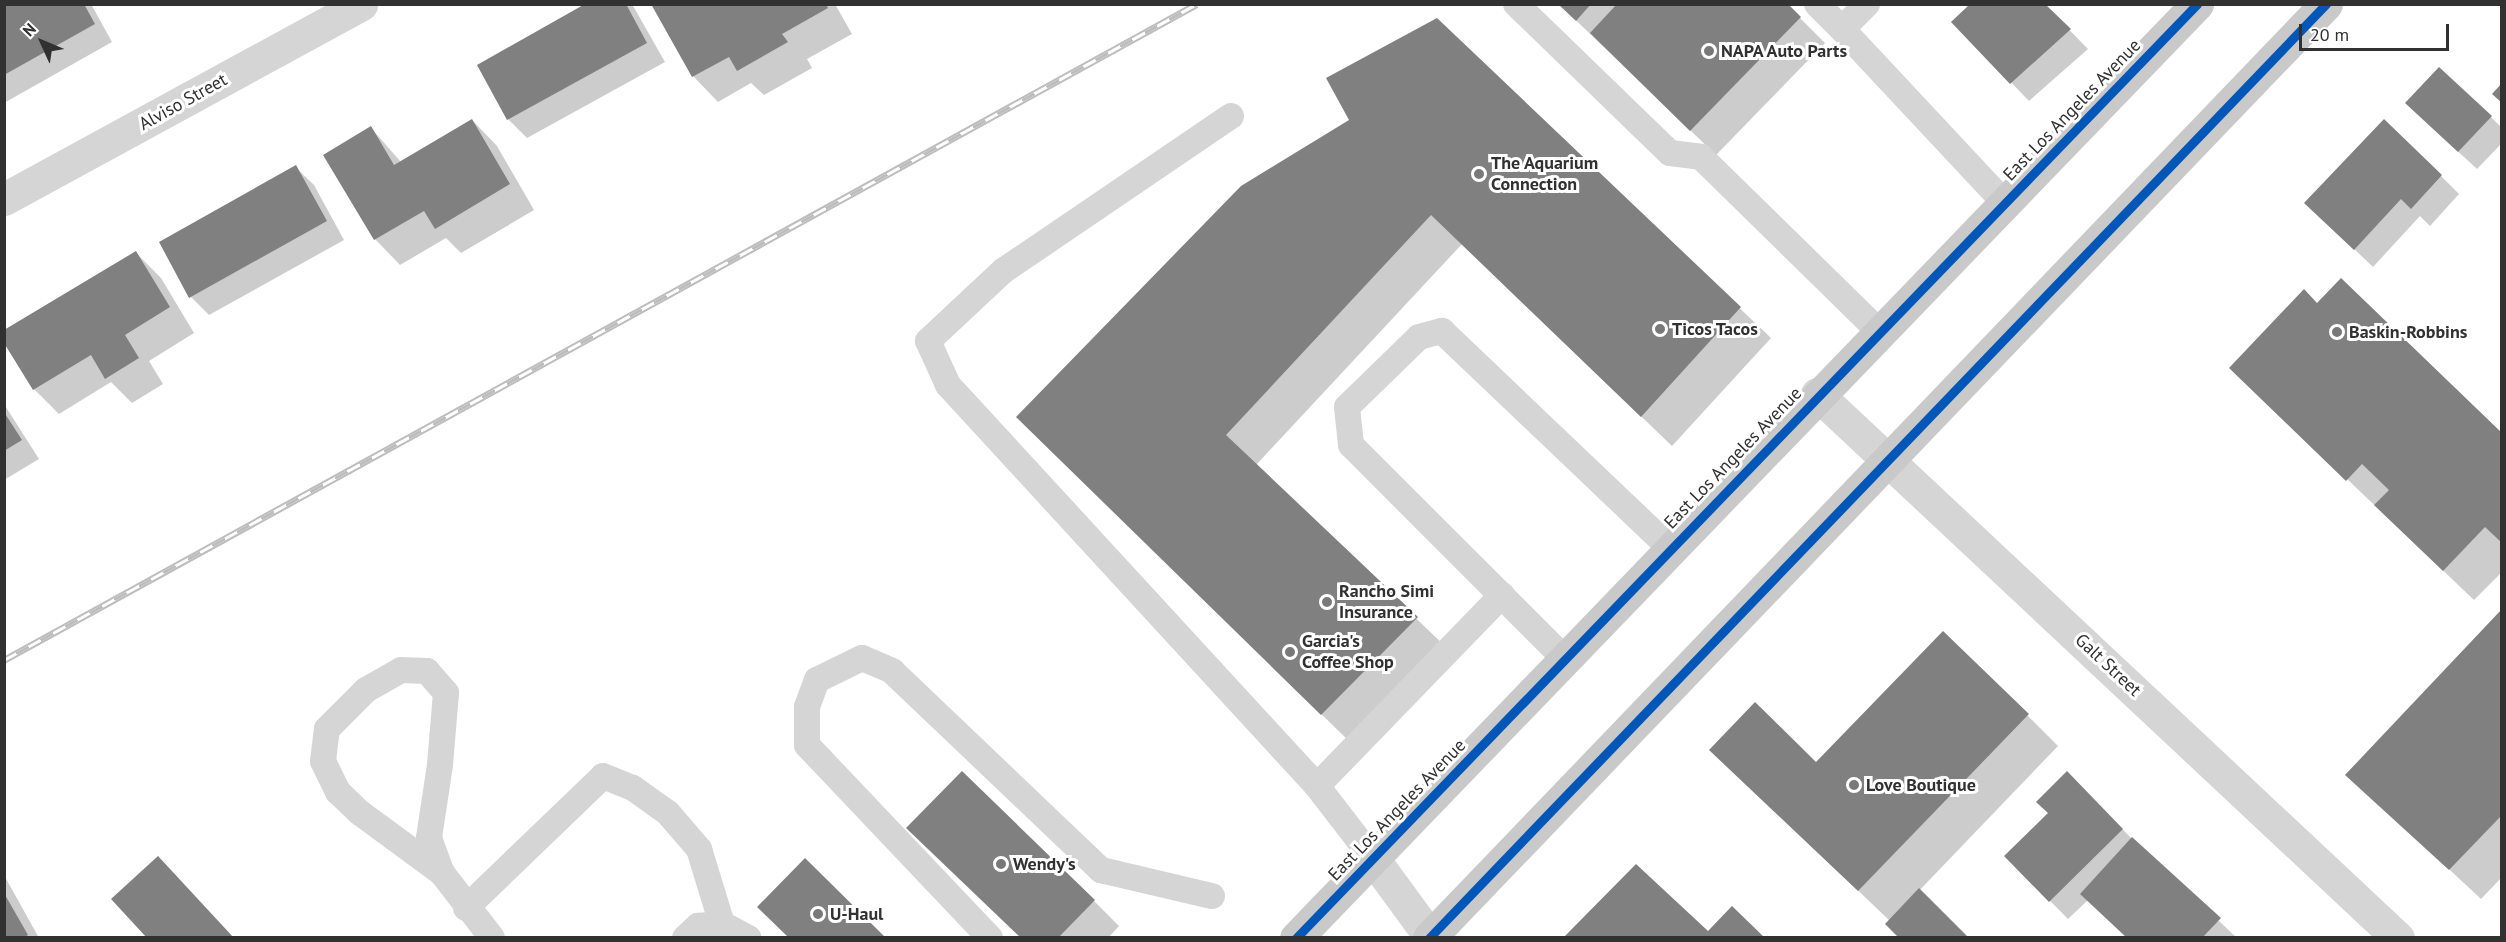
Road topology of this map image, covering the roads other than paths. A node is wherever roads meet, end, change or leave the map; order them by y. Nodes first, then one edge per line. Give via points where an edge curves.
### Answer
1 (361, 4) edge
2 (1516, 4) edge
3 (1816, 4) edge
4 (1867, 4) edge
5 (2197, 4) edge
6 (2326, 4) edge
7 (1842, 29) junction
8 (1231, 116) dead end
9 (4, 199) edge
10 (2005, 202) junction
11 (1880, 332) junction
12 (1817, 394) junction
13 (1886, 459) junction
14 (1670, 548) junction
15 (1502, 595) junction
16 (1564, 658) junction
17 (1317, 786) junction
18 (1374, 860) junction
19 (442, 873) junction
20 (1212, 896) dead end
21 (466, 908) junction
22 (722, 924) junction
23 (1430, 937) edge
24 (492, 938) edge
25 (685, 938) edge
26 (748, 938) edge
27 (990, 938) edge
28 (1296, 938) edge
29 (2398, 938) edge

1 - 9 street, Alviso Street
2 - 11 lane via 1670,153 1701,157
3 - 7 lane
4 - 7 lane
5 - 10 main road, East Los Angeles Avenue
6 - 13 main road
7 - 10 lane
8 - 17 lane via 1004,270 928,341 948,385
10 - 11 main road, East Los Angeles Avenue
11 - 12 main road, East Los Angeles Avenue
12 - 13 street, Galt Street
12 - 14 main road, East Los Angeles Avenue
13 - 23 main road
13 - 29 street, Galt Street
14 - 15 lane via 1442,331 1419,337 1347,407 1351,445
14 - 16 main road, East Los Angeles Avenue
15 - 16 lane
15 - 17 lane
16 - 18 main road, East Los Angeles Avenue
17 - 18 lane
18 - 23 street
18 - 28 main road, East Los Angeles Avenue
19 - 19 lane via 429,838 446,693 427,671 401,670 366,690 327,729 323,761 338,792 359,812
19 - 21 lane
20 - 27 lane via 1101,870 892,671 862,658 817,680 807,707 807,745
21 - 22 lane via 603,776 633,788 668,813 699,849
21 - 24 lane
22 - 25 lane via 698,926
22 - 26 lane

